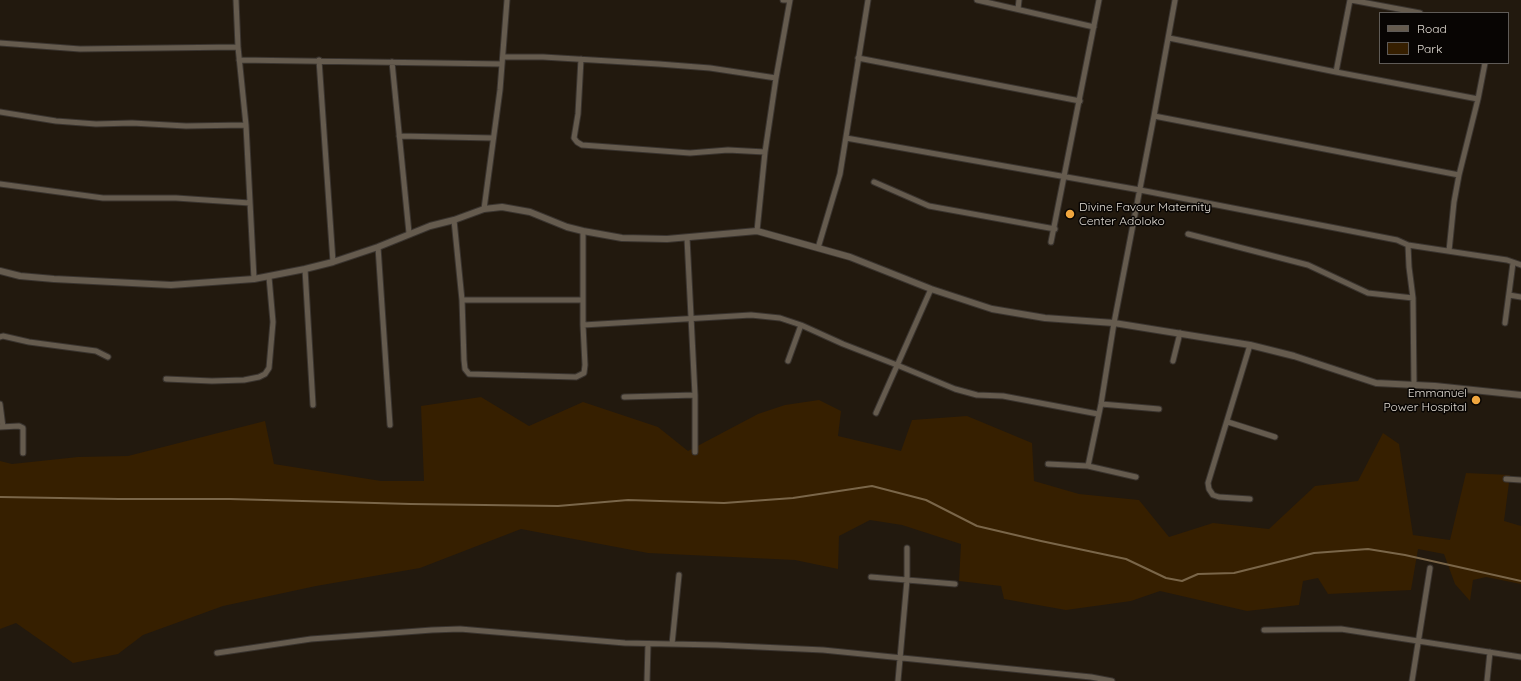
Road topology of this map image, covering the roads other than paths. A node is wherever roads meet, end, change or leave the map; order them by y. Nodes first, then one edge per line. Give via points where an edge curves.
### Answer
1 (236, 0) edge
2 (507, 0) edge
3 (783, 0) edge
4 (790, 0) edge
5 (868, 0) edge
6 (977, 0) edge
7 (1019, 0) edge
8 (1099, 0) edge
9 (1175, 0) edge
10 (1350, 0) edge
11 (1018, 9) junction
12 (1415, 12) edge
13 (1094, 27) junction
14 (1168, 38) junction
15 (0, 43) edge
16 (238, 47) junction
17 (503, 57) junction
18 (858, 58) junction
19 (581, 59) junction
20 (239, 60) junction
21 (319, 60) junction
22 (392, 62) junction
23 (502, 64) junction
24 (1485, 64) edge
25 (1336, 72) junction
26 (776, 78) junction
27 (1478, 99) junction
28 (1080, 101) junction
29 (0, 112) edge
30 (1154, 116) junction
31 (246, 126) junction
32 (399, 136) junction
33 (493, 138) junction
34 (846, 138) junction
35 (765, 152) junction
36 (1459, 175) junction
37 (1063, 176) junction
38 (874, 182) dead end
39 (0, 184) edge
40 (1140, 190) junction
41 (250, 203) junction
42 (484, 209) junction
43 (454, 220) junction
44 (1055, 229) junction
45 (583, 231) junction
46 (757, 232) junction
47 (409, 234) junction
48 (1188, 234) dead end
49 (687, 238) junction
50 (1051, 242) dead end
51 (1408, 245) junction
52 (378, 247) junction
53 (818, 248) junction
54 (1449, 251) junction
55 (333, 262) junction
56 (1513, 263) junction
57 (1521, 265) edge
58 (305, 269) junction
59 (0, 271) edge
60 (269, 277) junction
61 (254, 279) junction
62 (932, 289) junction
63 (1509, 295) junction
64 (1521, 297) edge
65 (1413, 298) junction
66 (462, 300) junction
67 (583, 300) junction
68 (692, 318) junction
69 (1114, 323) junction
70 (1505, 323) dead end
71 (583, 325) junction
72 (801, 325) junction
73 (1180, 333) junction
74 (0, 337) edge
75 (1250, 345) junction
76 (108, 357) dead end
77 (788, 361) dead end
78 (1173, 361) dead end
79 (897, 365) junction
80 (166, 379) dead end
81 (1414, 385) junction
82 (695, 395) junction
83 (1521, 395) edge
84 (624, 397) dead end
85 (0, 404) edge
86 (1101, 404) junction
87 (312, 405) dead end
88 (1159, 409) dead end
89 (876, 413) dead end
90 (1098, 414) junction
91 (1228, 422) junction
92 (390, 425) dead end
93 (2, 427) edge
94 (1275, 437) dead end
95 (695, 452) dead end
96 (24, 453) dead end
97 (1048, 464) dead end
98 (1088, 466) junction
99 (1136, 477) dead end
100 (1506, 479) dead end
101 (1521, 480) edge
102 (1250, 499) dead end
103 (907, 548) dead end
104 (1430, 568) dead end
105 (679, 574) dead end
106 (871, 577) dead end
107 (907, 580) junction
108 (955, 584) dead end
109 (1264, 630) dead end
110 (1418, 641) junction
111 (648, 644) junction
112 (672, 644) junction
113 (1490, 652) junction
114 (217, 653) dead end
115 (1521, 657) edge
116 (900, 658) junction
117 (647, 681) edge
118 (898, 681) edge
119 (1112, 681) edge
120 (1412, 681) edge
121 (1487, 681) edge

1 - 16 street
2 - 17 street
3 - 4 street
4 - 26 street
5 - 18 street
6 - 11 street
7 - 11 street
8 - 13 street
9 - 14 street
10 - 12 street
10 - 25 street
11 - 13 street
13 - 28 street
14 - 25 street
14 - 30 street
15 - 16 street via 80,49
16 - 20 street
17 - 19 street
17 - 23 street
18 - 28 street
18 - 34 street
19 - 26 street via 710,68
19 - 35 street via 574,138 576,142 690,153 728,150
20 - 21 street
20 - 31 street
21 - 22 street
21 - 55 street
22 - 23 street
22 - 32 street
23 - 33 street
24 - 27 street
25 - 27 street
26 - 35 street
27 - 36 street
28 - 37 street
29 - 31 street via 96,124
30 - 36 street
30 - 40 street
31 - 41 street
32 - 33 street
32 - 47 street
33 - 42 street
34 - 37 street
34 - 53 street via 840,174
35 - 46 street
36 - 54 street
37 - 40 street
37 - 44 street
38 - 44 street via 929,206
39 - 41 street via 103,198 176,198
40 - 51 street via 1397,240
40 - 69 street
41 - 61 street
42 - 43 street
42 - 45 street via 502,207 530,212
43 - 47 street
43 - 66 street
44 - 50 street
45 - 49 street via 622,238
45 - 67 street
46 - 49 street
46 - 53 street
47 - 52 street
48 - 65 street via 1308,265 1368,293
49 - 68 street
51 - 54 street
51 - 65 street
52 - 55 street
52 - 92 street
53 - 62 street via 850,257
54 - 56 street
55 - 58 street
56 - 57 street
56 - 63 street
58 - 60 street
58 - 87 street
59 - 61 street via 20,276 54,279 171,285
60 - 61 street
60 - 80 street via 273,322 269,368 265,374 244,380
62 - 69 street via 992,309 1045,318
62 - 79 street
63 - 64 street
63 - 70 street
65 - 81 street
66 - 67 street
66 - 71 street via 464,360 469,374 576,377 584,373 586,365
67 - 71 street
68 - 71 street
68 - 72 street via 751,315 780,318
68 - 82 street
69 - 73 street
69 - 86 street
72 - 77 street
72 - 79 street
73 - 75 street
73 - 78 street
74 - 76 street via 96,351
75 - 81 street via 1294,356 1376,383
75 - 91 street
79 - 89 street
79 - 90 street via 955,389 977,395 1003,396
81 - 83 street
82 - 84 street
82 - 95 street
85 - 93 street
86 - 88 street
86 - 90 street
90 - 98 street
91 - 94 street
91 - 102 street via 1208,483 1209,489 1213,495 1219,497
93 - 96 street via 23,428
97 - 98 street
98 - 99 street
100 - 101 street
103 - 107 street
104 - 110 street
105 - 112 street
106 - 107 street
107 - 108 street
107 - 116 street
109 - 110 street via 1341,629
110 - 113 street
110 - 120 street
111 - 112 street
111 - 114 street via 432,630 311,639
111 - 117 street
112 - 116 street via 823,650
113 - 115 street
113 - 121 street
116 - 118 street
116 - 119 street

